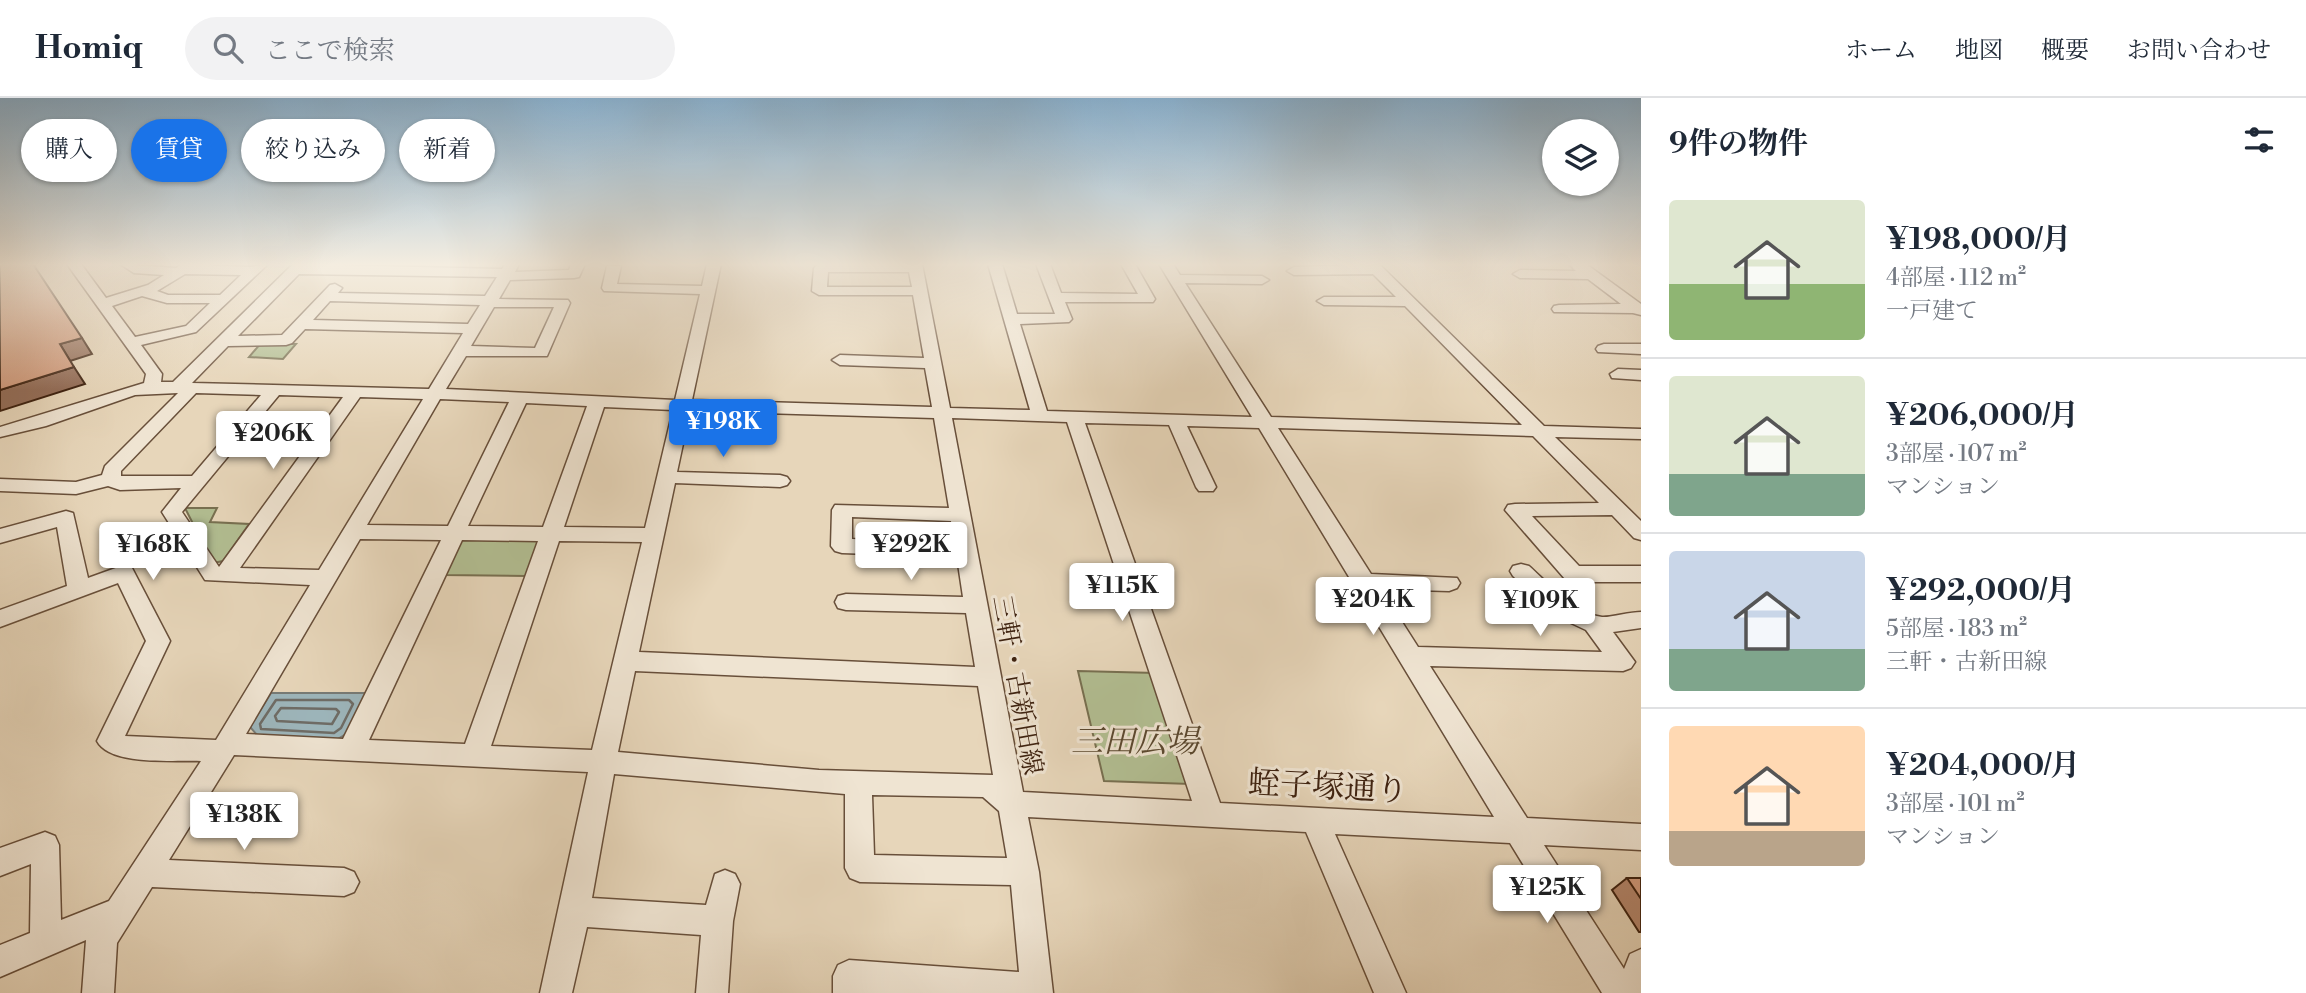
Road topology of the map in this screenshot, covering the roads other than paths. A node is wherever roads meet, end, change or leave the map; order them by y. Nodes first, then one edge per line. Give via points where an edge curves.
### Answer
1 (104, 306) edge
2 (216, 306) edge
3 (259, 306) edge
4 (318, 306) edge
5 (488, 306) edge
6 (562, 306) edge
7 (704, 306) edge
8 (923, 306) edge
9 (1007, 306) edge
10 (1059, 306) edge
11 (1192, 306) edge
12 (1412, 306) edge
13 (1559, 309) dead end
14 (1639, 310) edge
15 (1011, 319) junction
16 (300, 324) junction
17 (474, 329) junction
18 (223, 341) junction
19 (131, 343) junction
20 (1604, 349) dead end
21 (1641, 349) edge
22 (462, 351) junction
23 (839, 360) dead end
24 (933, 363) junction
25 (1618, 374) dead end
26 (1641, 374) edge
27 (152, 387) junction
28 (184, 388) junction
29 (275, 389) junction
30 (356, 391) junction
31 (437, 394) junction
32 (520, 397) junction
33 (597, 401) junction
34 (680, 405) junction
35 (942, 412) junction
36 (1040, 416) junction
37 (1074, 416) junction
38 (1175, 419) junction
39 (1266, 422) junction
40 (1537, 431) junction
41 (0, 432) edge
42 (1641, 434) edge
43 (665, 477) junction
44 (111, 479) junction
45 (780, 481) dead end
46 (195, 482) junction
47 (0, 485) edge
48 (1206, 487) dead end
49 (961, 515) junction
50 (1632, 522) edge
51 (352, 532) junction
52 (456, 532) junction
53 (551, 533) junction
54 (652, 535) junction
55 (0, 536) edge
56 (966, 550) junction
57 (1521, 571) dead end
58 (1641, 574) edge
59 (224, 575) junction
60 (324, 578) junction
61 (1364, 580) junction
62 (1449, 583) dead end
63 (79, 590) junction
64 (846, 602) dead end
65 (975, 605) junction
66 (0, 619) edge
67 (1641, 620) edge
68 (1602, 627) junction
69 (1411, 656) junction
70 (625, 661) junction
71 (988, 677) junction
72 (225, 747) junction
73 (351, 750) junction
74 (474, 756) junction
75 (603, 762) junction
76 (858, 783) junction
77 (1011, 804) junction
78 (1211, 816) junction
79 (1316, 822) junction
80 (1518, 830) junction
81 (1641, 837) edge
82 (0, 862) edge
83 (1024, 872) junction
84 (142, 873) junction
85 (344, 882) dead end
86 (725, 884) dead end
87 (574, 911) junction
88 (118, 912) junction
89 (718, 921) junction
90 (46, 941) junction
91 (0, 961) edge
92 (1641, 965) edge
93 (1641, 982) edge
94 (1037, 992) edge
95 (98, 993) edge
96 (556, 993) edge
97 (712, 993) edge
98 (849, 993) edge
99 (1390, 993) edge
100 (1620, 993) edge

1 - 19 street
2 - 19 street via 191,329
3 - 18 street
4 - 16 street
5 - 17 street
6 - 22 street via 541,353
7 - 34 street
8 - 24 street, 三軒・古新田線
9 - 15 street
10 - 15 street via 1064,319
11 - 39 street
12 - 40 street
13 - 14 street
15 - 36 street
16 - 17 street
16 - 18 street via 286,340
17 - 22 street
18 - 28 street
19 - 27 street via 154,374
20 - 21 street
22 - 31 street
23 - 24 street
24 - 35 street, 三軒・古新田線
25 - 26 street
27 - 28 street
27 - 41 street
28 - 29 street
28 - 44 street via 112,470
29 - 30 street
29 - 46 street
30 - 31 street
30 - 59 street
31 - 32 street
31 - 51 street
32 - 33 street
32 - 52 street
33 - 34 street
33 - 53 street
34 - 35 street
34 - 43 street
35 - 36 street
35 - 49 street, 三軒・古新田線
36 - 37 street
37 - 38 street
37 - 78 street
38 - 39 street
38 - 48 street
39 - 40 street
39 - 61 street
40 - 42 street
40 - 50 street
43 - 45 street
43 - 54 street
44 - 46 street via 120,484
44 - 47 street via 76,488
46 - 59 street via 172,512 213,575
49 - 56 street, 三軒・古新田線
49 - 56 street via 842,510 842,546
50 - 58 street via 1515,510 1573,574
51 - 52 street
51 - 60 street
52 - 53 street
52 - 73 street
53 - 54 street
53 - 74 street
54 - 70 street
55 - 63 street via 66,518
56 - 65 street, 三軒・古新田線
57 - 68 street via 1562,609
59 - 60 street
60 - 72 street
61 - 62 street
61 - 69 street
63 - 66 street
63 - 72 street via 124,573 158,641 114,744
64 - 65 street
65 - 71 street, 三軒・古新田線
67 - 68 street
68 - 69 street via 1597,628 1623,662
69 - 80 street
70 - 71 street
70 - 75 street
71 - 77 street, 三軒・古新田線
72 - 73 street
72 - 84 street
73 - 74 street
74 - 75 street
75 - 76 street
75 - 87 street
76 - 77 street via 989,785
76 - 83 street via 860,868
77 - 78 street, 蛭子塚通り
77 - 83 street, 三軒・古新田線
78 - 79 street, 蛭子塚通り
79 - 80 street, 蛭子塚通り
79 - 99 street
80 - 81 street, 蛭子塚通り
80 - 100 street
82 - 90 street via 45,845
83 - 94 street, 三軒・古新田線
84 - 85 street
84 - 88 street
86 - 89 street
87 - 89 street
87 - 96 street
88 - 90 street
88 - 95 street via 102,939
89 - 97 street
90 - 91 street
92 - 93 street via 1637,976
94 - 98 street via 849,976

